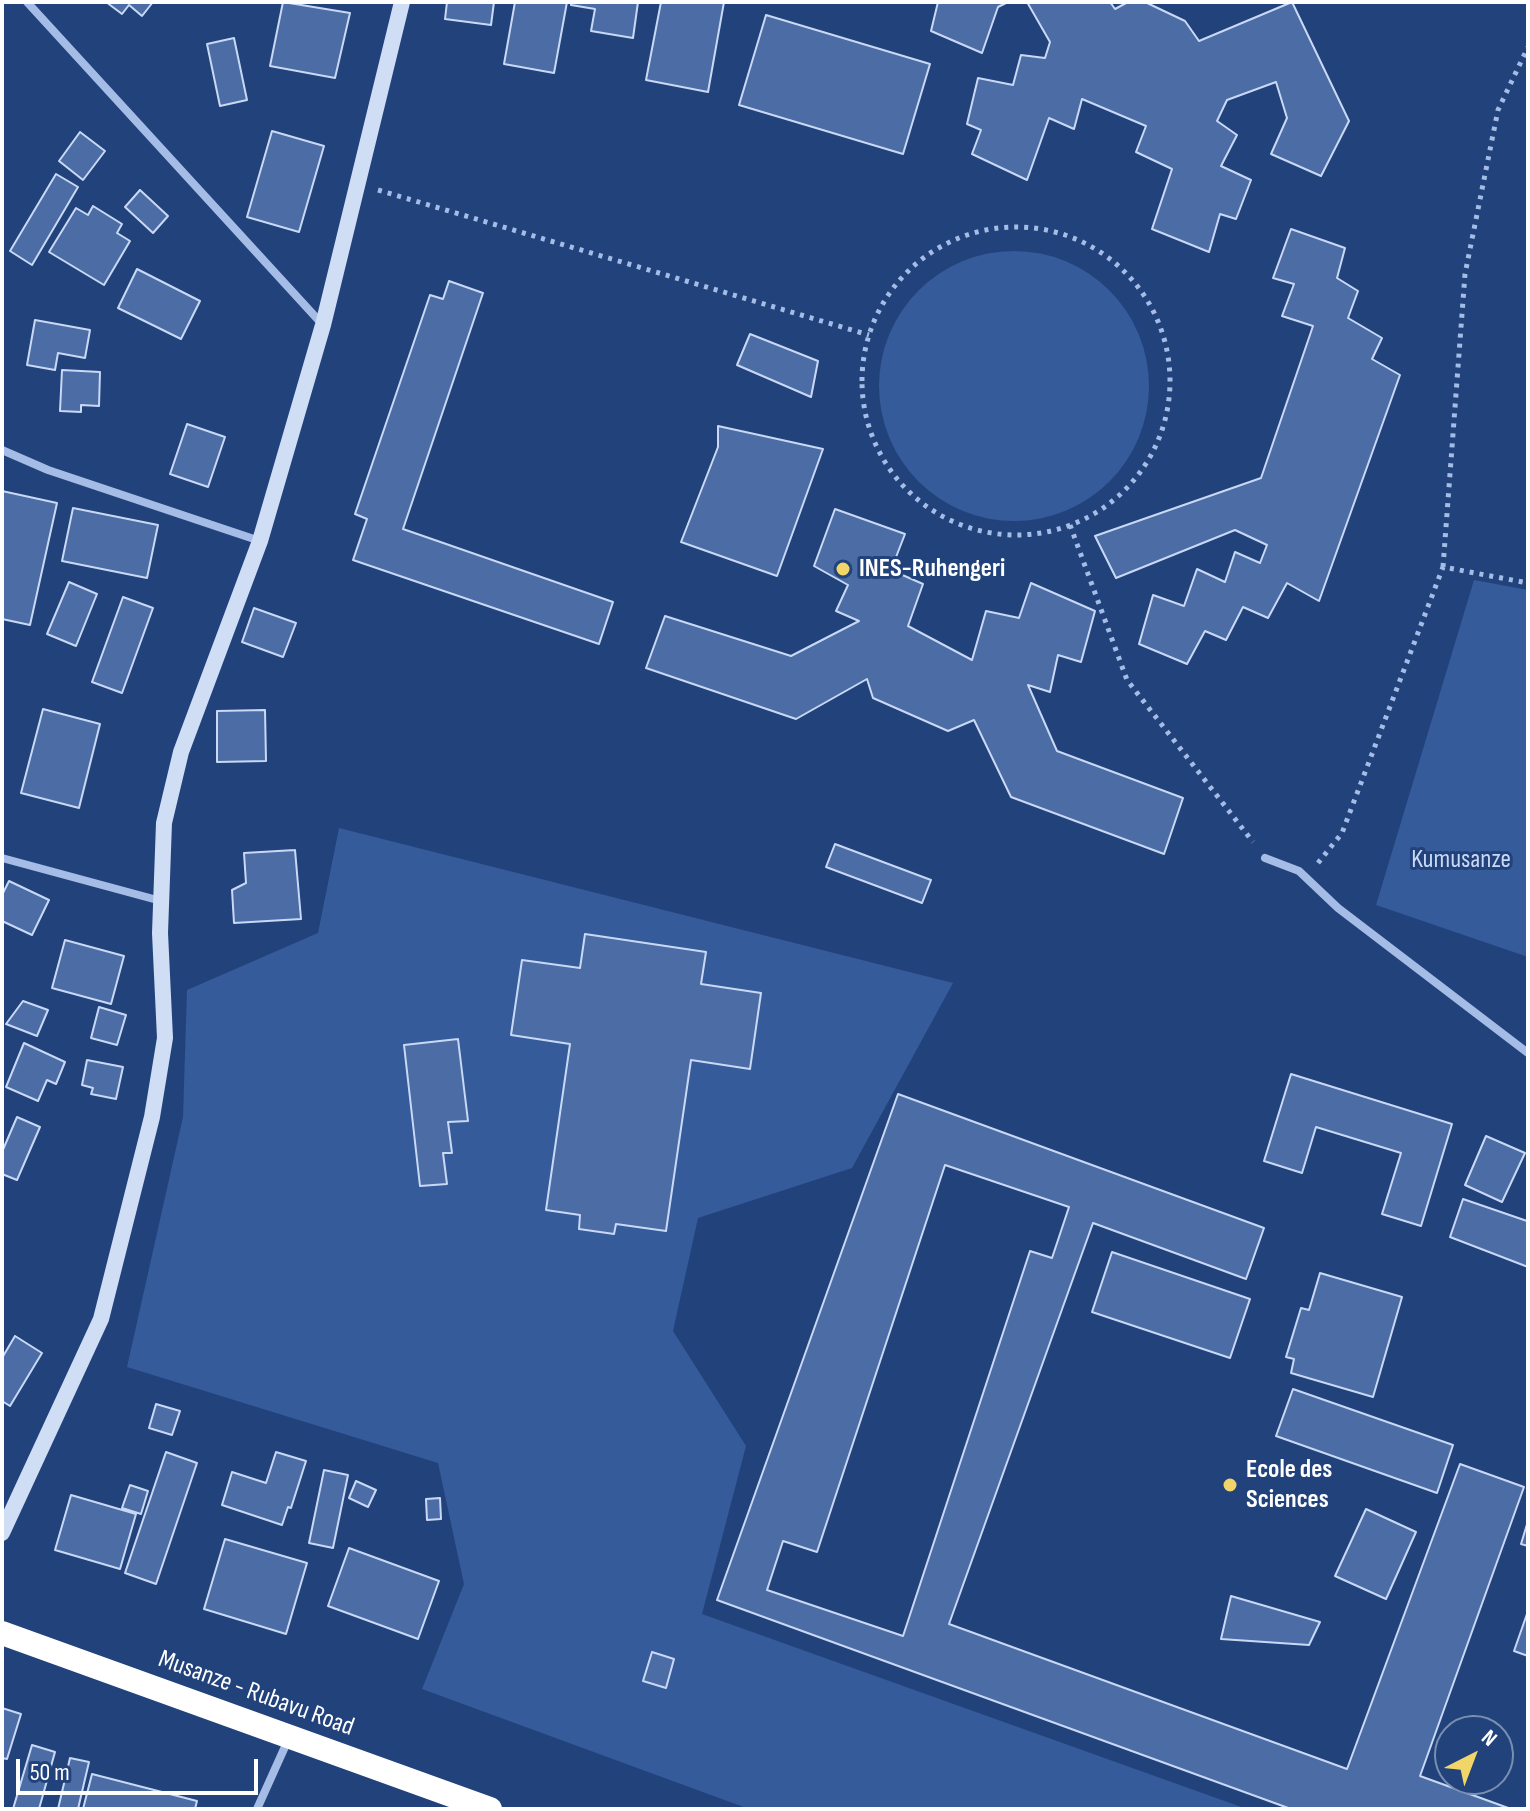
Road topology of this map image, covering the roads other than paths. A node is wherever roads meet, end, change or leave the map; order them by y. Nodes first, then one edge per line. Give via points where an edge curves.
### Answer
1 (27, 2) edge
2 (402, 2) edge
3 (323, 325) junction
4 (2, 450) edge
5 (260, 541) junction
6 (2, 858) edge
7 (1265, 858) road end
8 (161, 901) junction
9 (1528, 1053) edge
10 (2, 1533) edge
11 (2, 1633) edge
12 (290, 1735) junction
13 (257, 1809) edge
14 (490, 1809) edge

1 - 3 street
2 - 3 main road
3 - 5 main road
4 - 5 street
5 - 8 main road via 181,752 164,823
6 - 8 street
7 - 9 street via 1299,871 1338,908
8 - 10 main road via 165,1038 145,1146 101,1319
11 - 12 highway, Musanze - Rubavu Road
12 - 13 street
12 - 14 highway, Musanze - Rubavu Road

